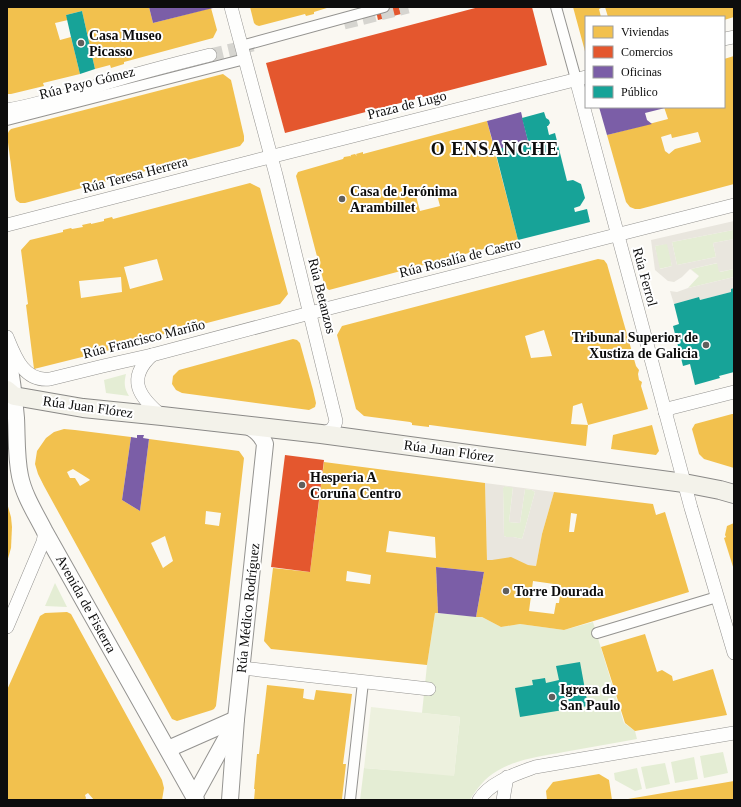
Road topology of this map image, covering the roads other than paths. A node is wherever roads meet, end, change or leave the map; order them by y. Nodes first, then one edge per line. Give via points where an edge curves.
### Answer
1 (231, 7) edge
2 (384, 7) edge
3 (556, 7) edge
4 (241, 46) junction
5 (210, 55) tunnel mouth
6 (245, 59) junction
7 (581, 78) edge
8 (585, 95) edge
9 (588, 108) edge
10 (7, 110) edge
11 (7, 120) edge
12 (272, 157) junction
13 (734, 205) edge
14 (7, 225) edge
15 (617, 235) junction
16 (310, 313) junction
17 (7, 337) edge
18 (7, 350) edge
19 (152, 355) junction
20 (734, 392) edge
21 (9, 394) edge
22 (665, 412) junction
23 (162, 416) junction
24 (246, 425) junction
25 (321, 434) junction
26 (684, 484) junction
27 (734, 494) edge
28 (45, 532) junction
29 (717, 597) junction
30 (7, 626) edge
31 (597, 633) dead end
32 (734, 653) edge
33 (242, 668) junction
34 (363, 682) junction
35 (429, 689) dead end
36 (236, 720) junction
37 (734, 733) edge
38 (168, 749) junction
39 (507, 777) junction
40 (194, 799) edge
41 (230, 800) edge
42 (350, 800) edge
43 (479, 800) edge
44 (502, 800) edge

1 - 4 street
2 - 4 street
3 - 7 street
4 - 6 street
5 - 10 street, Rúa Payo Gómez
6 - 11 street, Rúa Payo Gómez
6 - 12 street
7 - 8 street, Rúa Ferrol
7 - 12 street, Praza de Lugo
9 - 15 street, Rúa Ferrol
12 - 14 street, Rúa Teresa Herrera
12 - 16 street, Rúa Betanzos
13 - 15 street, Rúa Rosalía de Castro
15 - 16 street, Rúa Rosalía de Castro
15 - 22 street, Rúa Ferrol
16 - 19 street, Rúa Francisco Mariño
16 - 25 street, Rúa Betanzos via 336,421 333,429
17 - 19 street, Rúa Francisco Mariño via 25,371 43,380
18 - 21 street, Avenida de Fisterra
19 - 23 street, Rúa Juan Flórez via 141,368 138,388 150,406
20 - 22 street via 671,408
21 - 23 main road, Rúa Juan Flórez via 83,408
21 - 28 street, Avenida de Fisterra via 23,488
22 - 26 street, Rúa Ferrol
23 - 24 main road, Rúa Juan Flórez
24 - 25 main road, Rúa Juan Flórez
24 - 33 street, Rúa Médico Rodríguez via 257,431 265,444
25 - 26 main road, Rúa Juan Flórez
26 - 27 main road, Rúa Juan Flórez
26 - 29 street, Rúa Ferrol
28 - 30 street
28 - 38 street, Avenida de Fisterra
29 - 31 street
29 - 32 street, Rúa Ferrol
33 - 34 street
33 - 36 street, Rúa Médico Rodríguez
34 - 35 street
34 - 42 street
36 - 38 street
36 - 40 street
36 - 41 street, Rúa Médico Rodríguez
37 - 39 street via 535,767
38 - 40 street, Avenida de Fisterra
39 - 43 street via 483,794
39 - 44 street

